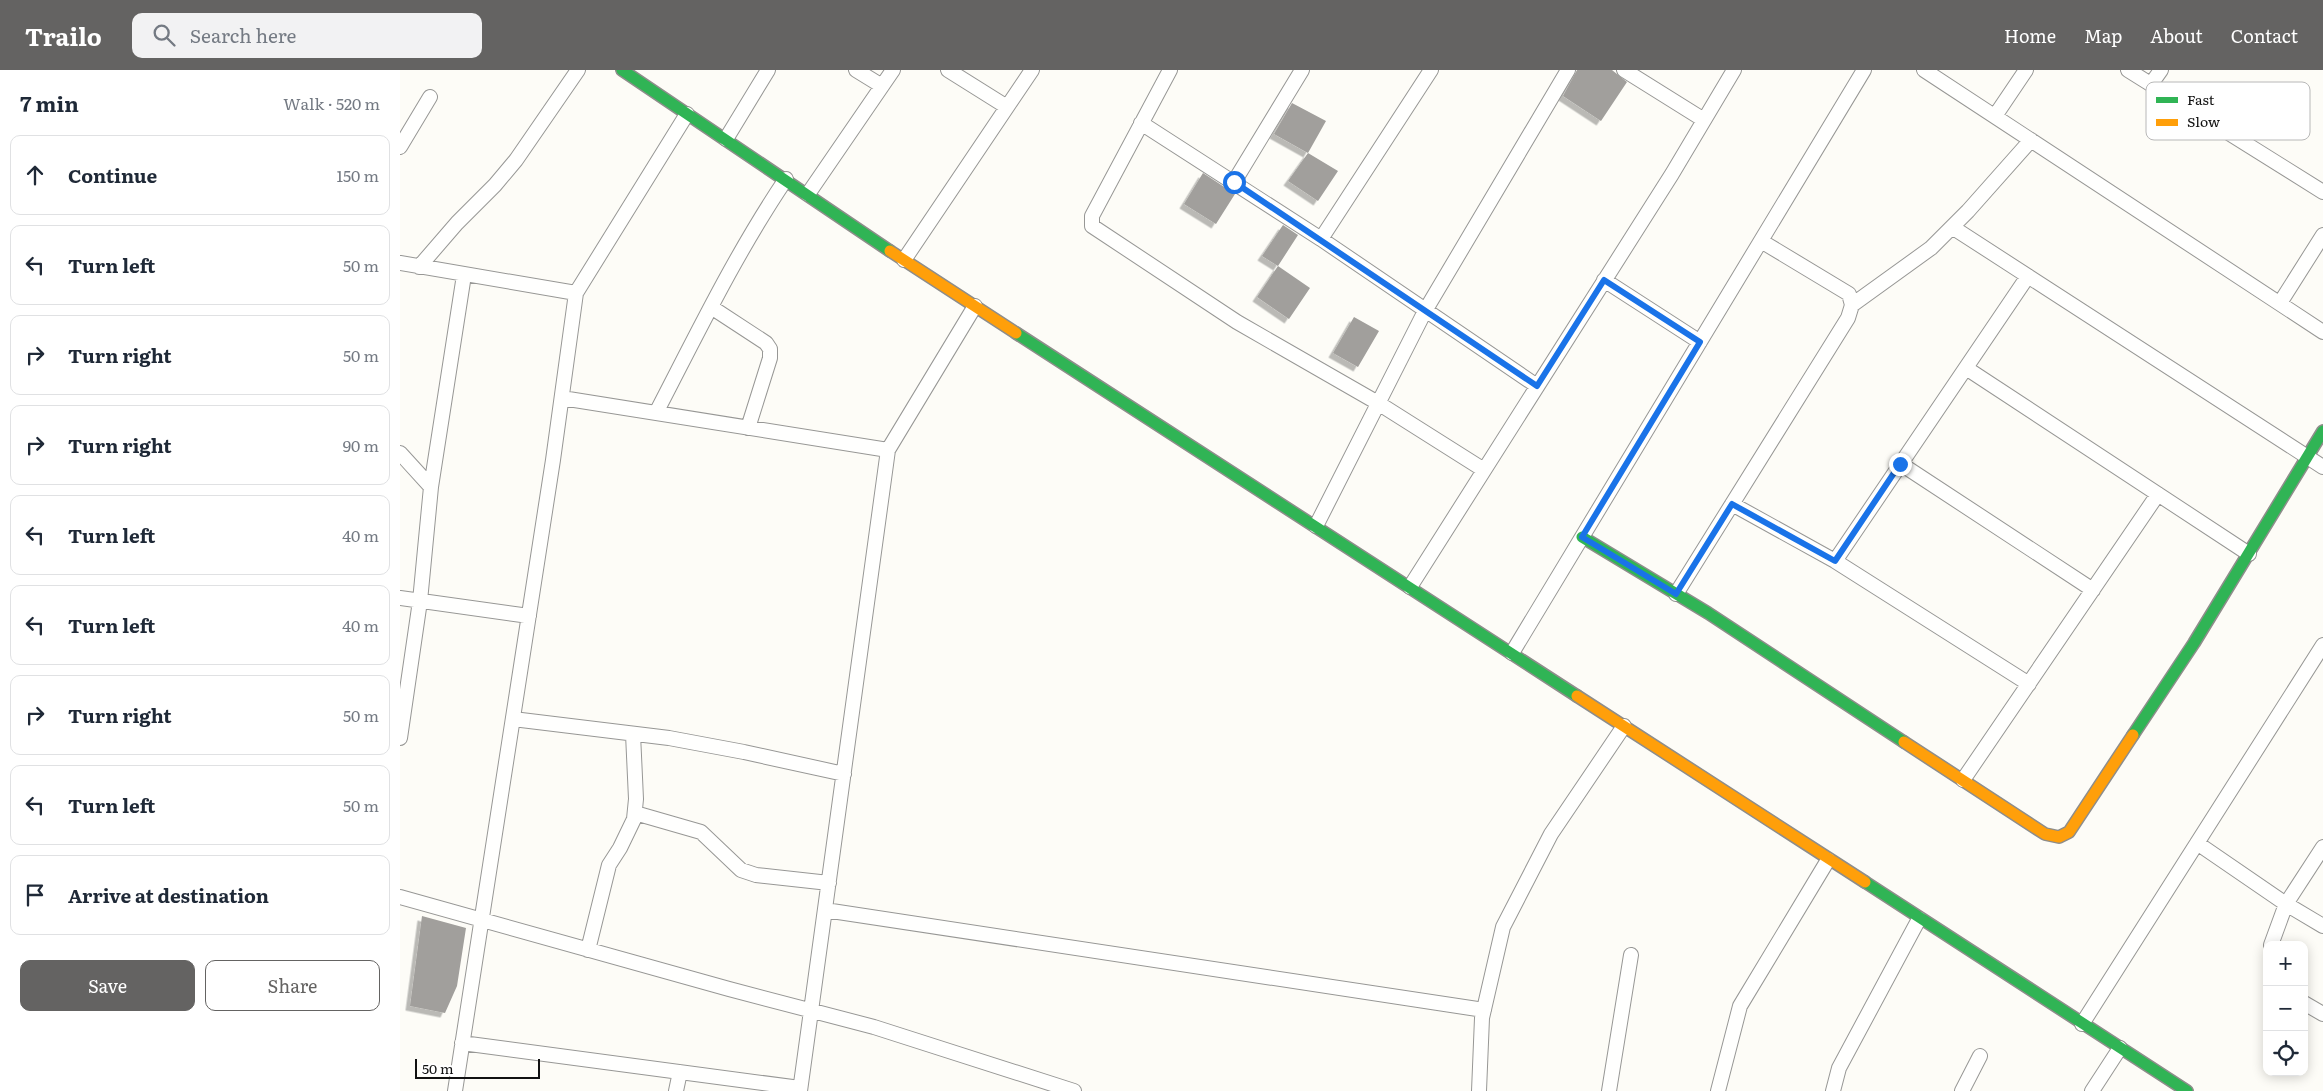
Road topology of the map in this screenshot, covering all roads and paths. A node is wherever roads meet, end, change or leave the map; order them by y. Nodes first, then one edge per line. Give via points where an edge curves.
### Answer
1 (578, 70) edge
2 (622, 70) edge
3 (768, 70) edge
4 (856, 70) edge
5 (893, 70) edge
6 (948, 70) edge
7 (1032, 70) edge
8 (1170, 70) edge
9 (1302, 70) edge
10 (1431, 70) edge
11 (1568, 70) edge
12 (1624, 70) edge
13 (1734, 70) edge
14 (1864, 70) edge
15 (1924, 70) edge
16 (2026, 70) edge
17 (2128, 70) edge
18 (2161, 70) edge
19 (2148, 82) edge
20 (2152, 82) edge
21 (882, 86) junction
22 (430, 97) dead end
23 (1007, 107) junction
24 (688, 114) junction
25 (1994, 116) junction
26 (1704, 120) junction
27 (1140, 123) junction
28 (726, 139) junction
29 (2031, 140) junction
30 (2240, 140) edge
31 (400, 147) edge
32 (786, 179) junction
33 (1234, 182) junction
34 (2323, 192) edge
35 (808, 194) junction
36 (1952, 226) junction
37 (2323, 235) edge
38 (1321, 239) junction
39 (1761, 241) junction
40 (904, 260) junction
41 (400, 263) edge
42 (419, 267) junction
43 (464, 275) junction
44 (2028, 276) junction
45 (1604, 280) junction
46 (576, 293) junction
47 (2280, 303) junction
48 (1852, 305) junction
49 (975, 306) junction
50 (711, 307) junction
51 (1425, 311) junction
52 (2323, 332) edge
53 (1700, 342) junction
54 (1966, 368) junction
55 (1537, 386) junction
56 (562, 398) junction
57 (1378, 403) junction
58 (656, 413) junction
59 (748, 428) junction
60 (2323, 432) edge
61 (888, 450) junction
62 (400, 453) edge
63 (2307, 457) junction
64 (1900, 464) junction
65 (2323, 467) edge
66 (1484, 470) junction
67 (431, 487) junction
68 (2158, 494) junction
69 (1732, 504) junction
70 (1316, 526) junction
71 (1582, 537) junction
72 (2249, 554) junction
73 (1835, 561) junction
74 (1410, 587) junction
75 (2093, 590) junction
76 (1676, 594) junction
77 (400, 598) edge
78 (420, 601) junction
79 (529, 616) junction
80 (2323, 645) edge
81 (1512, 653) junction
82 (2029, 684) junction
83 (513, 719) junction
84 (1624, 726) junction
85 (633, 734) junction
86 (400, 738) edge
87 (844, 774) junction
88 (1963, 780) junction
89 (635, 813) junction
90 (2197, 843) junction
91 (2323, 847) edge
92 (1828, 860) junction
93 (829, 884) junction
94 (400, 897) edge
95 (2286, 904) junction
96 (825, 910) junction
97 (1919, 919) junction
98 (480, 920) junction
99 (2323, 926) edge
100 (2272, 941) edge
101 (588, 950) junction
102 (1631, 955) dead end
103 (2308, 1005) edge
104 (811, 1010) junction
105 (1484, 1010) junction
106 (2323, 1014) edge
107 (2082, 1024) junction
108 (462, 1043) junction
109 (2120, 1048) junction
110 (1980, 1056) dead end
111 (680, 1072) junction
112 (800, 1089) edge
113 (455, 1091) edge
114 (676, 1091) edge
115 (1074, 1091) edge
116 (1479, 1091) edge
117 (1609, 1091) edge
118 (1718, 1091) edge
119 (1832, 1091) edge
120 (1962, 1091) edge
121 (2092, 1091) edge
122 (2187, 1091) edge

1 - 42 street via 511,166
2 - 24 street
3 - 28 street
4 - 21 street
5 - 21 street
6 - 23 street
7 - 23 street
8 - 27 street
9 - 33 street
10 - 38 street
11 - 51 street
12 - 26 street
13 - 26 street
14 - 39 street
15 - 25 street
16 - 25 street
17 - 19 street
18 - 20 street
21 - 35 street
22 - 31 street
23 - 40 street
24 - 28 street
24 - 46 street
25 - 29 street
26 - 45 street
27 - 33 street
27 - 57 street via 1092,216 1092,226 1237,322
28 - 32 street
29 - 36 street
29 - 47 street
30 - 34 street
32 - 35 street
32 - 50 street via 760,218
33 - 38 street
35 - 40 street
36 - 44 street
36 - 48 street via 1931,248
37 - 47 street
38 - 51 street
39 - 48 street via 1849,294
39 - 53 street
40 - 49 street
41 - 42 street
42 - 43 street
43 - 46 street
43 - 67 street
44 - 54 street
44 - 63 street
45 - 53 street
45 - 55 street
46 - 56 street
47 - 52 street
48 - 69 street via 1848,318
49 - 61 street
49 - 70 street
50 - 58 street
50 - 59 street via 766,343 770,349
51 - 55 street
51 - 57 street
53 - 71 street
54 - 64 street
54 - 68 street
55 - 66 street
56 - 58 street
56 - 79 street
57 - 66 street
57 - 70 street
58 - 59 street
59 - 61 street
60 - 63 street
61 - 87 street
62 - 67 street
63 - 65 street
63 - 72 street
64 - 73 street
64 - 75 street
66 - 74 street
67 - 78 street
68 - 72 street
68 - 75 street
69 - 73 street
69 - 76 street
70 - 74 street
71 - 76 street
71 - 81 street
72 - 88 street via 2069,832 2059,837 2046,834
73 - 82 street
74 - 81 street
75 - 82 street
76 - 88 street
77 - 78 street
78 - 79 street
78 - 86 street
79 - 83 street
80 - 90 street
81 - 84 street
82 - 88 street
83 - 85 street
83 - 98 street
84 - 92 street
84 - 105 street via 1551,834 1503,927
85 - 87 street via 744,752
85 - 89 street
87 - 93 street
89 - 93 street via 701,832 741,870 756,875
89 - 101 street via 609,865
90 - 95 street
90 - 107 street
91 - 95 street
92 - 97 street
92 - 118 street via 1740,1006
93 - 96 street
94 - 98 street
95 - 99 street
95 - 100 street
96 - 104 street
96 - 105 street
97 - 107 street
97 - 119 street via 1839,1068
98 - 101 street
98 - 108 street
101 - 104 street
102 - 117 street
103 - 106 street
104 - 112 street
104 - 115 street via 928,1043
105 - 116 street
107 - 109 street
108 - 111 street
108 - 113 street
109 - 121 street
109 - 122 street
110 - 120 street
111 - 112 street
111 - 114 street

